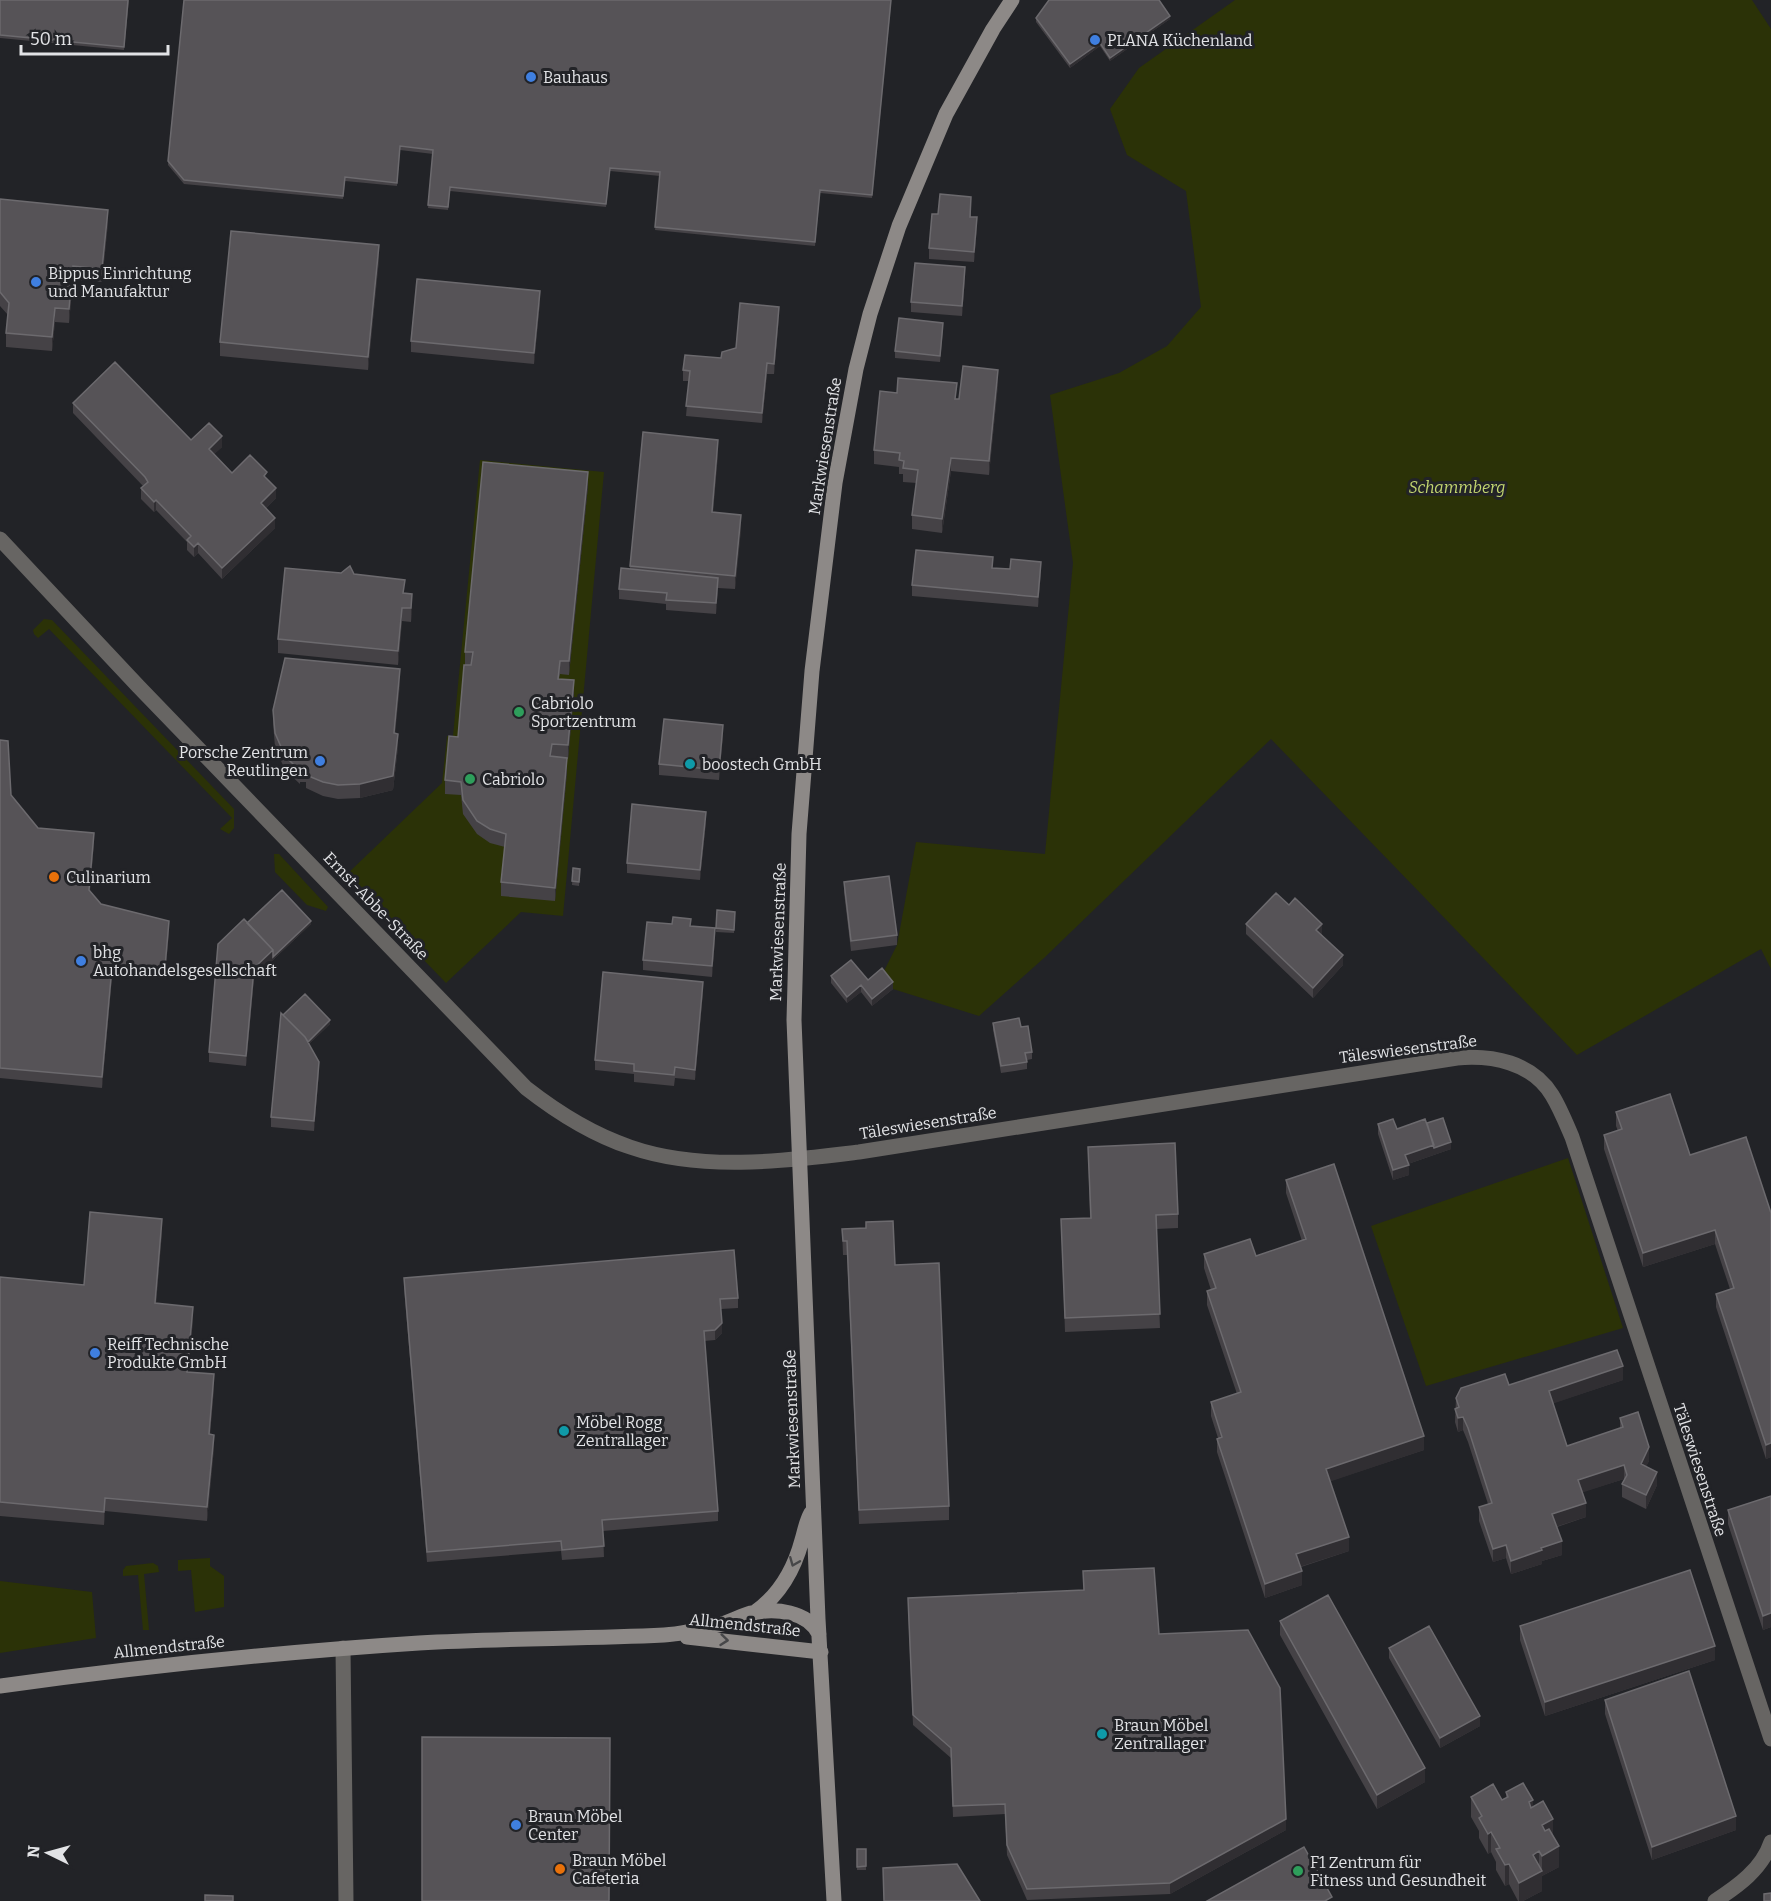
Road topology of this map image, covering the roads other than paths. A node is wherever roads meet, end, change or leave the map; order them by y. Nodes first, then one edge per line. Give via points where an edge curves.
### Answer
1 (1012, 0) edge
2 (0, 539) edge
3 (798, 1159) junction
4 (814, 1508) junction
5 (754, 1613) junction
6 (819, 1634) junction
7 (666, 1635) junction
8 (342, 1648) junction
9 (821, 1652) junction
10 (0, 1686) edge
11 (1771, 1739) edge
12 (1771, 1842) edge
13 (346, 1901) edge
14 (834, 1901) edge
15 (1715, 1901) edge

1 - 3 street, Markwiesenstraße via 946,114 903,216 870,314 848,410 821,592 800,822 794,1020
2 - 3 street, Ernst-Abbe-Straße via 526,1088 576,1123 646,1152 721,1162
3 - 4 street, Markwiesenstraße
3 - 11 street, Täleswiesenstraße via 1457,1058 1492,1057 1522,1068 1551,1093 1572,1137
4 -> 5 street via 787,1579
4 - 6 street, Markwiesenstraße
5 - 6 street, Allmendstraße via 779,1612 802,1617
5 - 7 street, Allmendstraße
6 - 9 street, Markwiesenstraße
7 - 8 street, Allmendstraße
7 -> 9 street, Allmendstraße
8 - 10 street, Allmendstraße via 151,1666
8 - 13 street
9 - 14 street, Markwiesenstraße
12 - 15 street via 1757,1867

